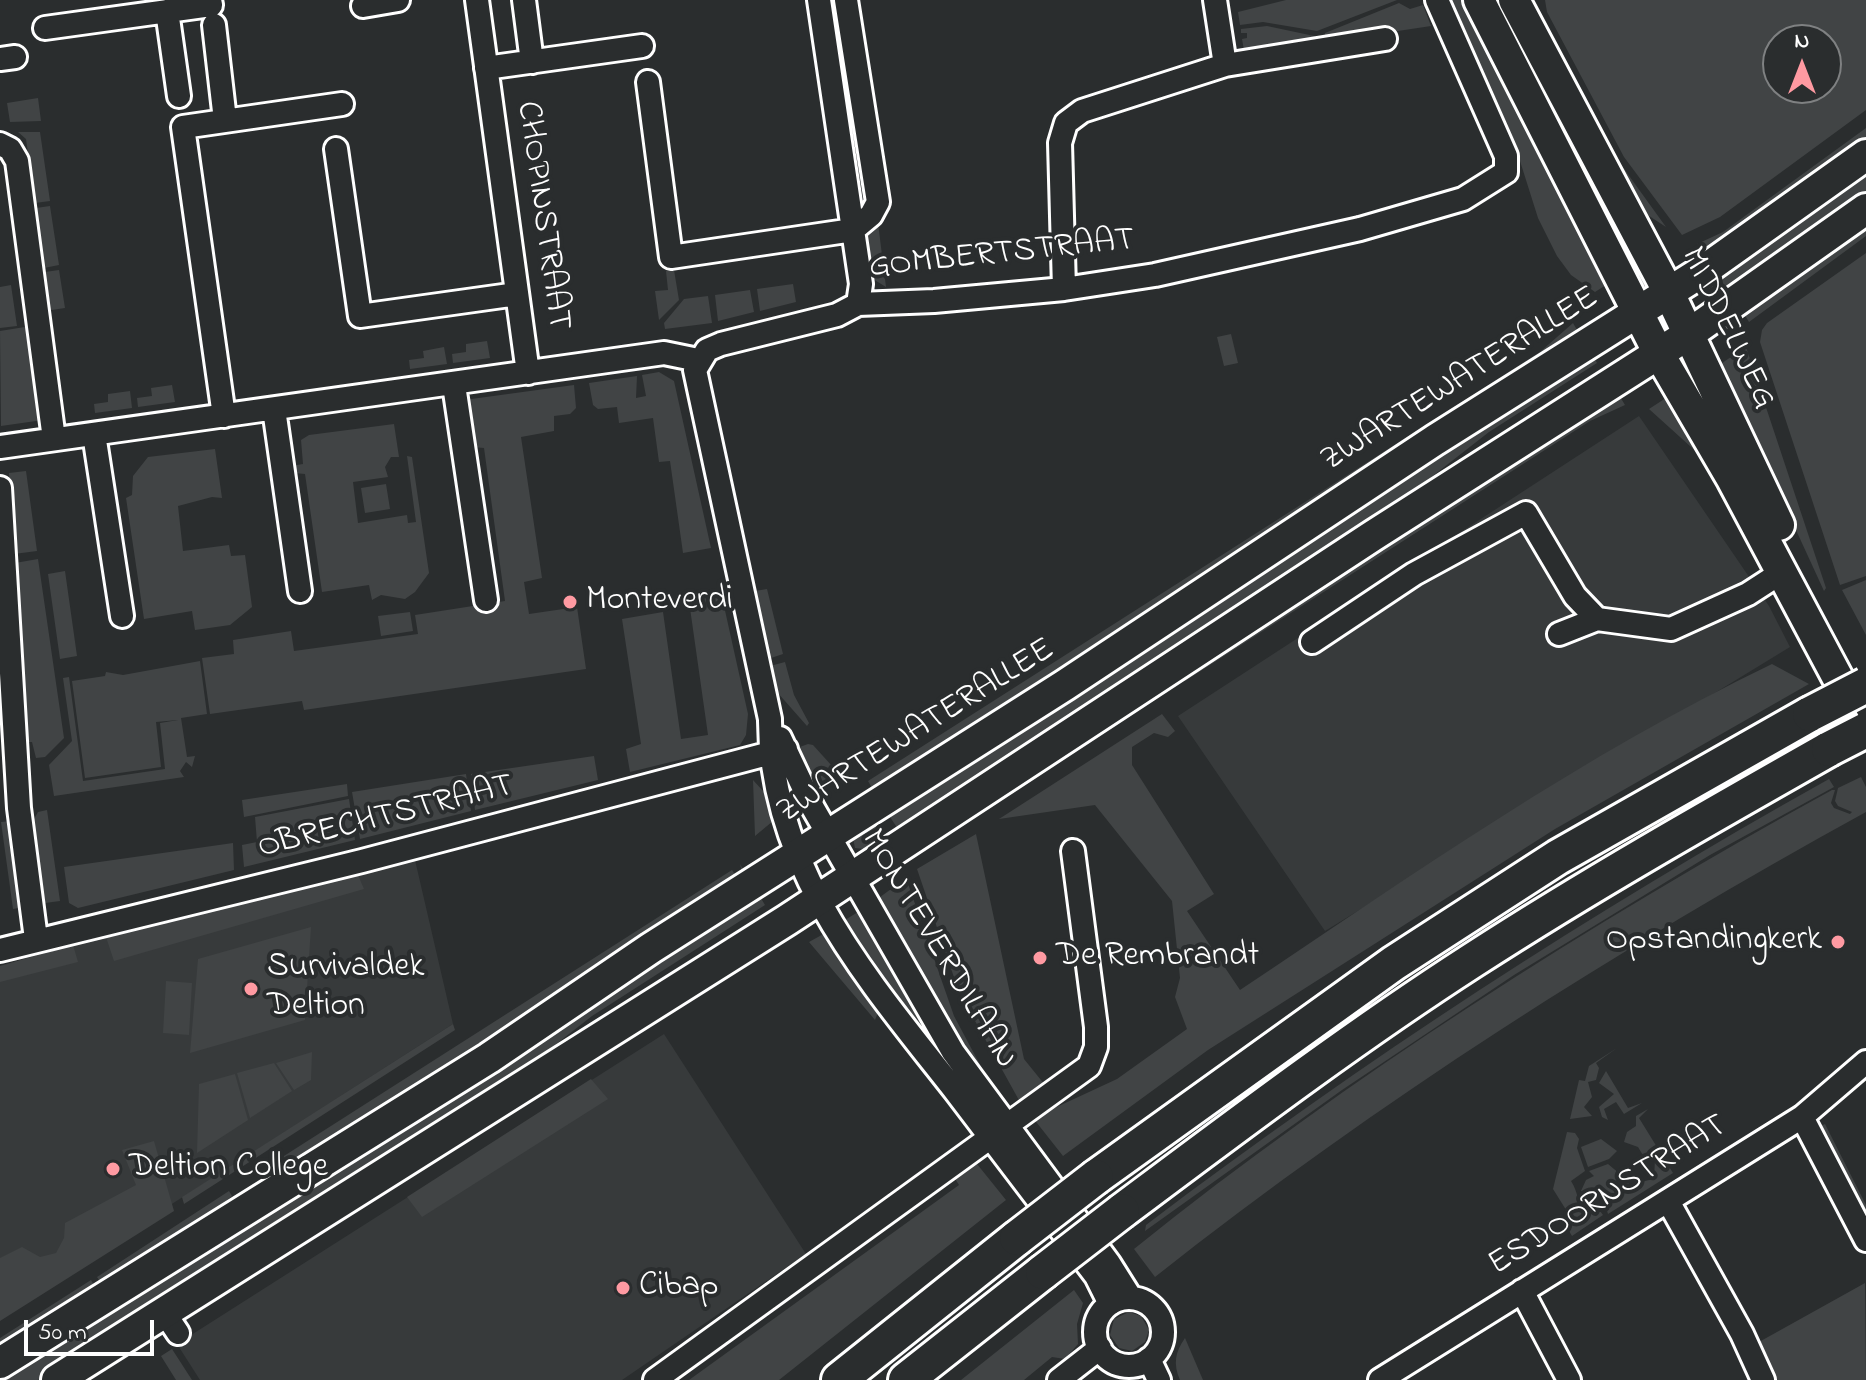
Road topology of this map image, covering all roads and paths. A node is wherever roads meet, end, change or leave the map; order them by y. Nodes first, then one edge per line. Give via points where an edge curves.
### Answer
1 (210, 0) edge
2 (398, 0) edge
3 (477, 0) edge
4 (524, 0) edge
5 (819, 0) edge
6 (846, 0) edge
7 (1215, 0) edge
8 (1437, 0) edge
9 (1479, 0) edge
10 (1514, 0) edge
11 (363, 6) dead end
12 (167, 11) junction
13 (214, 25) dead end
14 (45, 28) dead end
15 (1385, 39) dead end
16 (642, 46) dead end
17 (532, 62) junction
18 (1225, 65) junction
19 (486, 68) junction
20 (648, 82) dead end
21 (179, 96) dead end
22 (342, 104) dead end
23 (225, 120) junction
24 (0, 144) edge
25 (336, 149) dead end
26 (1866, 155) edge
27 (1866, 209) edge
28 (853, 230) junction
29 (1064, 289) junction
30 (1669, 293) junction
31 (517, 294) junction
32 (858, 304) junction
33 (1638, 313) junction
34 (1689, 334) junction
35 (1659, 354) junction
36 (698, 360) junction
37 (528, 373) junction
38 (454, 385) junction
39 (274, 409) junction
40 (224, 416) junction
41 (94, 434) junction
42 (54, 439) junction
43 (0, 447) edge
44 (0, 488) edge
45 (1782, 572) junction
46 (300, 591) dead end
47 (486, 600) dead end
48 (122, 616) dead end
49 (1597, 619) junction
50 (1559, 634) dead end
51 (1312, 642) dead end
52 (1866, 685) edge
53 (1866, 694) edge
54 (1866, 730) edge
55 (778, 751) junction
56 (829, 834) junction
57 (1073, 851) dead end
58 (796, 855) junction
59 (853, 877) junction
60 (818, 897) junction
61 (36, 939) junction
62 (0, 950) edge
63 (1866, 1062) edge
64 (1802, 1117) junction
65 (998, 1132) junction
66 (1668, 1201) junction
67 (1866, 1240) edge
68 (1522, 1291) junction
69 (1120, 1301) junction
70 (959, 1338) junction
71 (889, 1341) junction
72 (1100, 1348) junction
73 (1149, 1359) junction
74 (0, 1363) edge
75 (57, 1380) edge
76 (655, 1380) edge
77 (823, 1380) edge
78 (839, 1380) edge
79 (906, 1380) edge
80 (919, 1380) edge
81 (1059, 1380) edge
82 (1159, 1380) edge
83 (1380, 1380) edge
84 (1569, 1380) edge
85 (1763, 1380) edge

1 - 12 street via 211,5
2 - 11 street
3 - 19 street, CHOPINSTRAAT
4 - 17 street, CHOPINSTRAAT
5 - 28 street
6 - 28 street via 878,202
7 - 18 street
8 - 29 street, GOMBERTSTRAAT via 1506,156 1506,172 1463,199 1360,229 1155,275
9 - 33 main road, MIDDELWEG
10 - 30 main road, MIDDELWEG
12 - 14 street
12 - 21 street
13 - 23 street
15 - 18 street
16 - 17 street, CHOPINSTRAAT
17 - 19 street, CHOPINSTRAAT
18 - 29 street via 1082,111 1066,123 1060,143
19 - 31 street, CHOPINSTRAAT
20 - 28 street via 671,257
22 - 23 street
23 - 40 street via 183,127
24 - 42 street via 17,161
25 - 31 street via 360,316
26 - 30 main road, ZWARTEWATERALLEE
27 - 34 main road
28 - 32 street via 861,284
29 - 32 street, GOMBERTSTRAAT
30 - 33 main road, ZWARTEWATERALLEE
30 - 34 main road, MIDDELWEG
31 - 37 street, CHOPINSTRAAT
32 - 36 street, GOMBERTSTRAAT via 837,315 721,344
33 - 35 main road, MIDDELWEG
33 - 56 main road, ZWARTEWATERALLEE
34 - 35 main road
34 - 53 main road, MIDDELWEG via 1815,600
35 - 45 main road, MIDDELWEG
35 - 59 main road
36 - 37 street via 664,353
36 - 55 street, MONTEVERDILAAN via 695,379
37 - 38 street
38 - 39 street
38 - 47 street
39 - 40 street
39 - 46 street
40 - 41 street
41 - 42 street
41 - 48 street
42 - 43 street
44 - 61 street via 19,808
45 - 49 street via 1748,594 1671,629
45 - 54 main road, MIDDELWEG
49 - 50 street
49 - 51 street via 1575,596 1526,513 1414,574
52 - 71 highway, bridge via 1558,857 1394,963 1096,1177
54 - 70 highway, bridge via 1663,844 1322,1061
55 - 56 street, MONTEVERDILAAN
55 - 58 street, MONTEVERDILAAN via 784,827
55 - 61 street, OBRECHTSTRAAT via 362,861
56 - 58 main road, ZWARTEWATERALLEE
56 - 59 street, MONTEVERDILAAN
57 - 65 street, MONTEVERDILAAN via 1096,1047 1089,1066
58 - 60 street, MONTEVERDILAAN
58 - 74 main road, ZWARTEWATERALLEE via 489,1058
59 - 60 main road
59 - 65 street, MONTEVERDILAAN
60 - 65 street, MONTEVERDILAAN via 864,974
60 - 75 main road via 171,1322
61 - 62 street, OBRECHTSTRAAT
63 - 64 street, ESDOORNSTRAAT
64 - 66 street, ESDOORNSTRAAT
64 - 67 street
65 - 69 street, MONTEVERDILAAN via 1096,1276
65 - 76 street
66 - 68 street, ESDOORNSTRAAT
66 - 85 street
68 - 83 street, ESDOORNSTRAAT
68 - 84 street
69 - 72 street via 1096,1324
69 - 73 street via 1151,1306 1162,1325 1160,1346
70 - 79 highway
70 - 80 highway
71 - 77 highway
71 - 78 highway
72 - 73 street via 1125,1365
72 - 81 street
73 - 82 street

